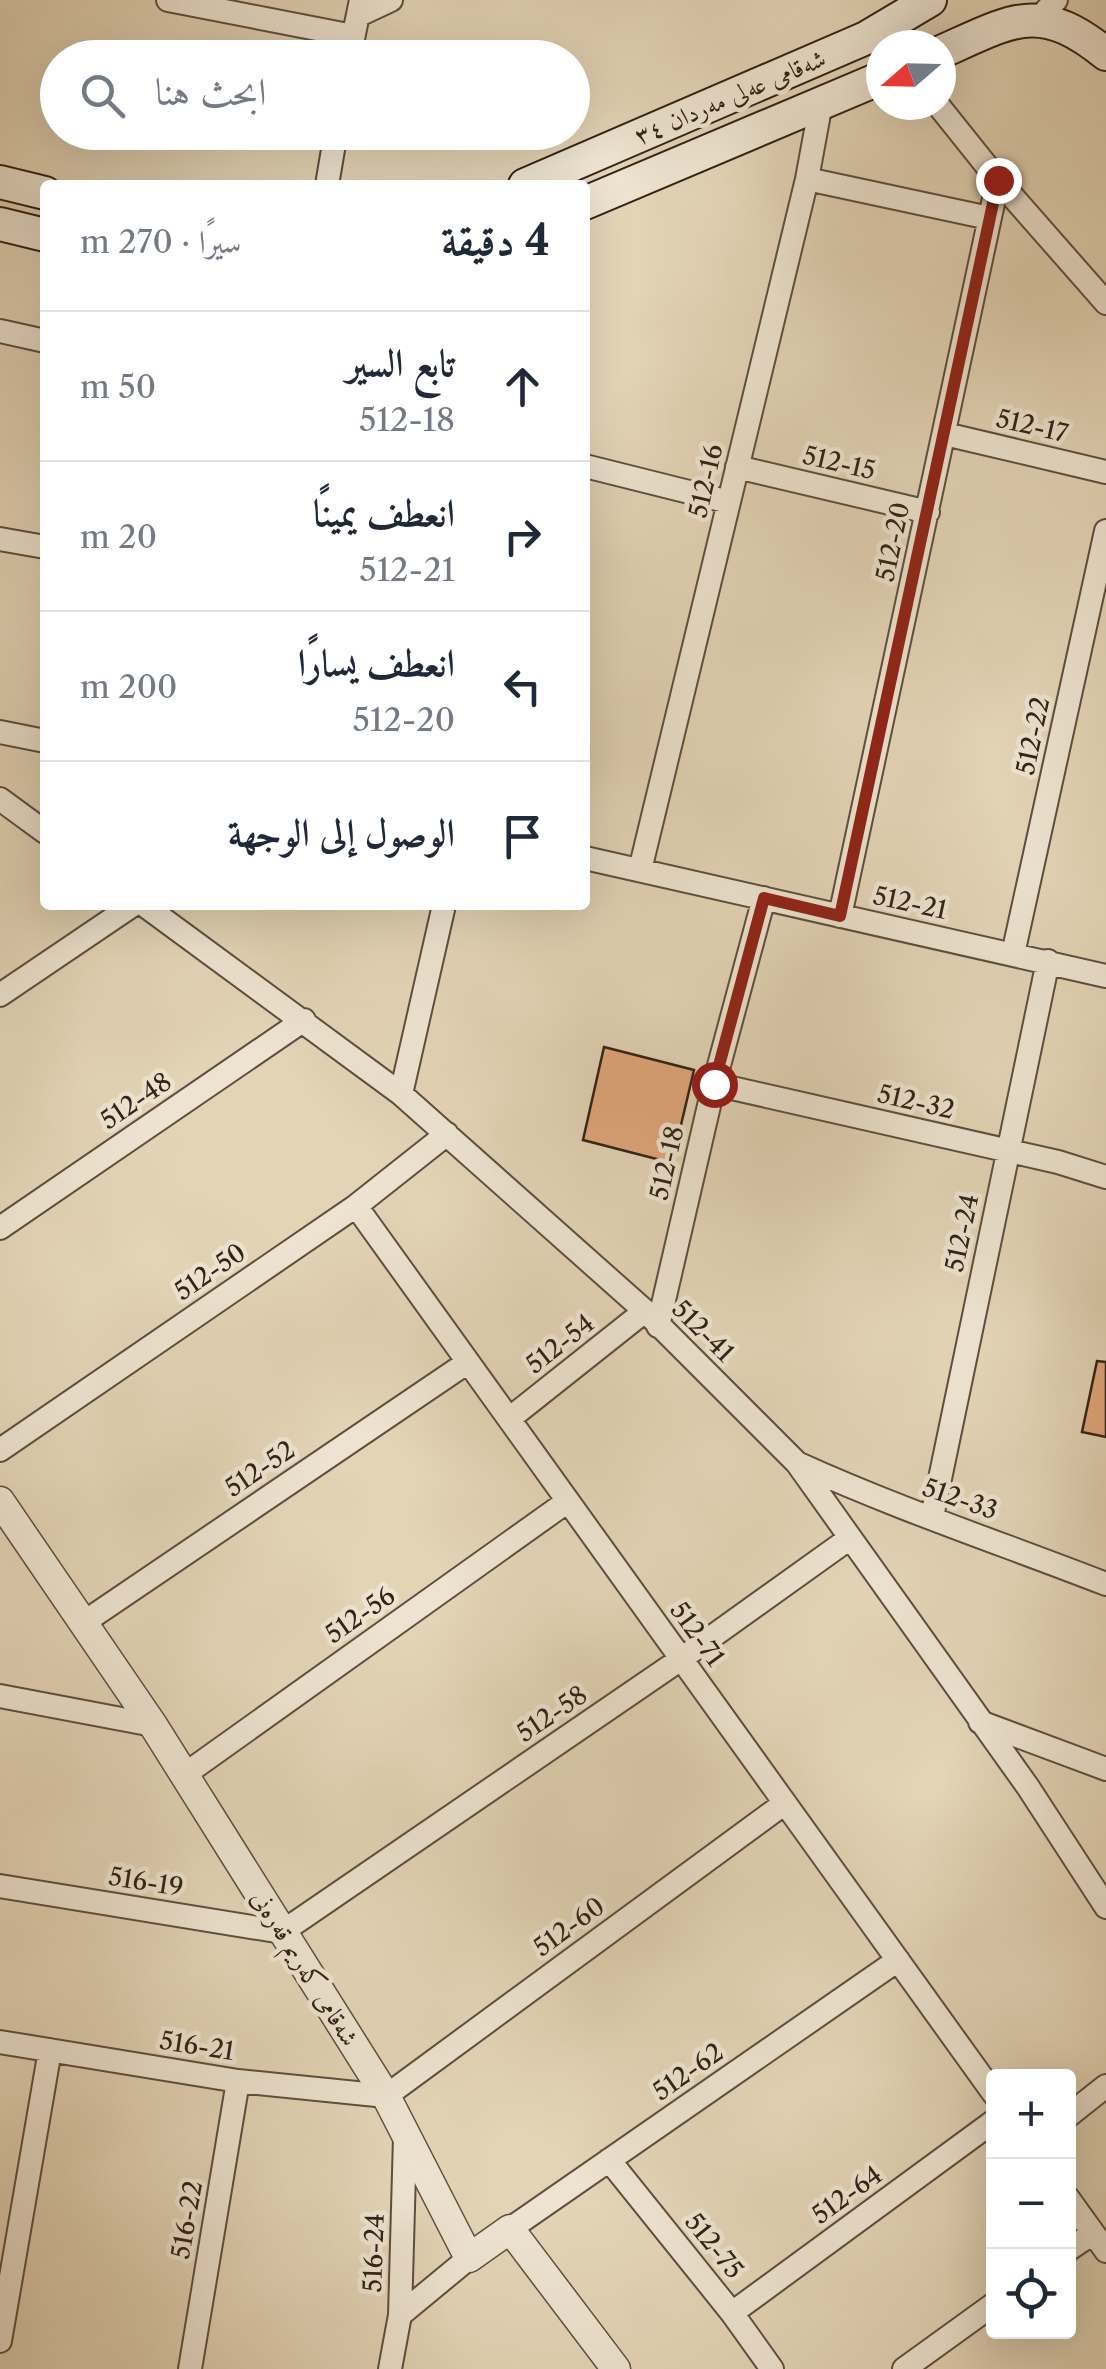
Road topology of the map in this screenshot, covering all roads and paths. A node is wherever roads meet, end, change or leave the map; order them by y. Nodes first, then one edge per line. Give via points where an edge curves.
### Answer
1 (168, 0) edge
2 (392, 0) edge
3 (930, 0) edge
4 (1040, 8) edge
5 (355, 27) edge
6 (879, 30) edge
7 (866, 38) edge
8 (956, 45) edge
9 (1106, 54) edge
10 (866, 84) edge
11 (821, 103) junction
12 (950, 120) edge
13 (333, 150) edge
14 (807, 178) junction
15 (328, 180) edge
16 (537, 180) edge
17 (998, 180) junction
18 (0, 182) edge
19 (40, 191) edge
20 (590, 201) edge
21 (989, 218) junction
22 (0, 224) edge
23 (40, 234) edge
24 (1106, 304) edge
25 (0, 331) edge
26 (40, 340) edge
27 (945, 434) junction
28 (736, 466) junction
29 (590, 467) edge
30 (1106, 472) edge
31 (729, 502) junction
32 (928, 512) junction
33 (1106, 531) edge
34 (0, 540) edge
35 (40, 546) edge
36 (1101, 586) edge
37 (0, 732) edge
38 (40, 740) edge
39 (0, 800) edge
40 (40, 828) edge
41 (590, 859) edge
42 (640, 870) junction
43 (764, 898) junction
44 (127, 910) edge
45 (151, 910) edge
46 (443, 910) edge
47 (840, 916) junction
48 (1013, 954) junction
49 (1048, 961) junction
50 (1106, 976) edge
51 (0, 995) edge
52 (304, 1020) junction
53 (714, 1084) junction
54 (401, 1094) junction
55 (447, 1134) junction
56 (1007, 1151) junction
57 (1106, 1177) edge
58 (356, 1206) junction
59 (0, 1228) edge
60 (652, 1319) junction
61 (468, 1362) junction
62 (509, 1419) junction
63 (0, 1450) edge
64 (797, 1463) junction
65 (568, 1501) junction
66 (3, 1508) edge
67 (932, 1517) junction
68 (850, 1538) junction
69 (1106, 1584) edge
70 (83, 1622) junction
71 (681, 1659) junction
72 (0, 1696) edge
73 (980, 1722) junction
74 (153, 1725) junction
75 (1106, 1769) edge
76 (184, 1774) junction
77 (784, 1803) junction
78 (0, 1886) edge
79 (1106, 1907) edge
80 (282, 1932) junction
81 (898, 1960) junction
82 (0, 2042) edge
83 (50, 2050) junction
84 (238, 2081) junction
85 (986, 2083) edge
86 (1106, 2086) edge
87 (386, 2096) junction
88 (1076, 2110) edge
89 (986, 2127) edge
90 (404, 2137) junction
91 (609, 2160) junction
92 (1076, 2209) edge
93 (510, 2229) junction
94 (1100, 2242) edge
95 (1072, 2249) edge
96 (469, 2258) junction
97 (986, 2310) edge
98 (732, 2313) junction
99 (400, 2315) junction
100 (0, 2340) edge
101 (190, 2369) edge
102 (390, 2369) edge
103 (616, 2369) edge
104 (772, 2369) edge
105 (904, 2369) edge

1 - 5 street
2 - 5 street
3 - 6 main road, شەقامی عەلی مەردان ٣٤
4 - 8 main road
4 - 9 main road
7 - 16 main road, شەقامی عەلی مەردان ٣٤
10 - 11 main road, شەقامی عەلی مەردان ٣٤
11 - 14 street, 512-16
11 - 20 main road, شەقامی عەلی مەردان ٣٤
12 - 17 street
13 - 15 street
14 - 21 street
14 - 28 street, 512-16
17 - 21 street, 512-20
17 - 24 street
18 - 19 main road
21 - 27 street, 512-20
22 - 23 main road
25 - 26 street
27 - 30 street, 512-17
27 - 32 street, 512-20
28 - 31 street, 512-16
28 - 32 street, 512-15
29 - 31 street
31 - 42 street, 512-16
32 - 47 street, 512-20
33 - 36 street, 512-22
34 - 35 street
36 - 48 street, 512-22
37 - 38 street
39 - 40 street
41 - 42 street, 512-21
42 - 43 street, 512-21
43 - 47 street, 512-21
43 - 53 street, 512-18
44 - 51 street
45 - 52 street, 512-41
46 - 54 street
47 - 48 street, 512-21
48 - 49 street, 512-21
49 - 50 street, 512-21
49 - 56 street, 512-24
52 - 54 street, 512-41
52 - 59 street, 512-48
53 - 56 street, 512-32
53 - 60 street, 512-18
54 - 55 street, 512-41
55 - 58 street, 512-50
55 - 60 street, 512-41
56 - 57 street, 512-32
56 - 67 street, 512-24
58 - 61 street, 512-71
58 - 63 street, 512-50
60 - 62 street, 512-54
60 - 64 street, 512-41
61 - 62 street, 512-71
61 - 70 street, 512-52
62 - 65 street, 512-71
64 - 67 street, 512-33
64 - 68 street, 512-41
65 - 71 street, 512-71
65 - 76 street, 512-56
66 - 70 street, شەقامی کەریم قەرەنی
67 - 69 street, 512-33
68 - 71 street, 512-58
68 - 73 street, 512-41
70 - 74 street, شەقامی کەریم قەرەنی
71 - 77 street, 512-71
71 - 80 street, 512-58
72 - 74 street
73 - 75 street
73 - 79 street, 512-41
74 - 76 street, شەقامی کەریم قەرەنی
76 - 80 street, شەقامی کەریم قەرەنی
77 - 81 street, 512-71
77 - 87 street, 512-60
78 - 80 street, 516-19
80 - 87 street, شەقامی کەریم قەرەنی
81 - 85 street, 512-71
81 - 91 street, 512-62
82 - 83 street, 516-21
83 - 84 street, 516-21
83 - 100 street
84 - 87 street, 516-21
84 - 101 street, 516-22
86 - 88 street
87 - 90 street, شەقامی کەریم قەرەنی
89 - 98 street, 512-64
90 - 96 street, شەقامی کەریم قەرەنی
90 - 99 street, 516-24
91 - 93 street, 512-62
91 - 98 street, 512-75
92 - 94 street
93 - 96 street
93 - 103 street
94 - 95 street
96 - 99 street
97 - 105 street
98 - 104 street, 512-75
99 - 102 street, 516-24

